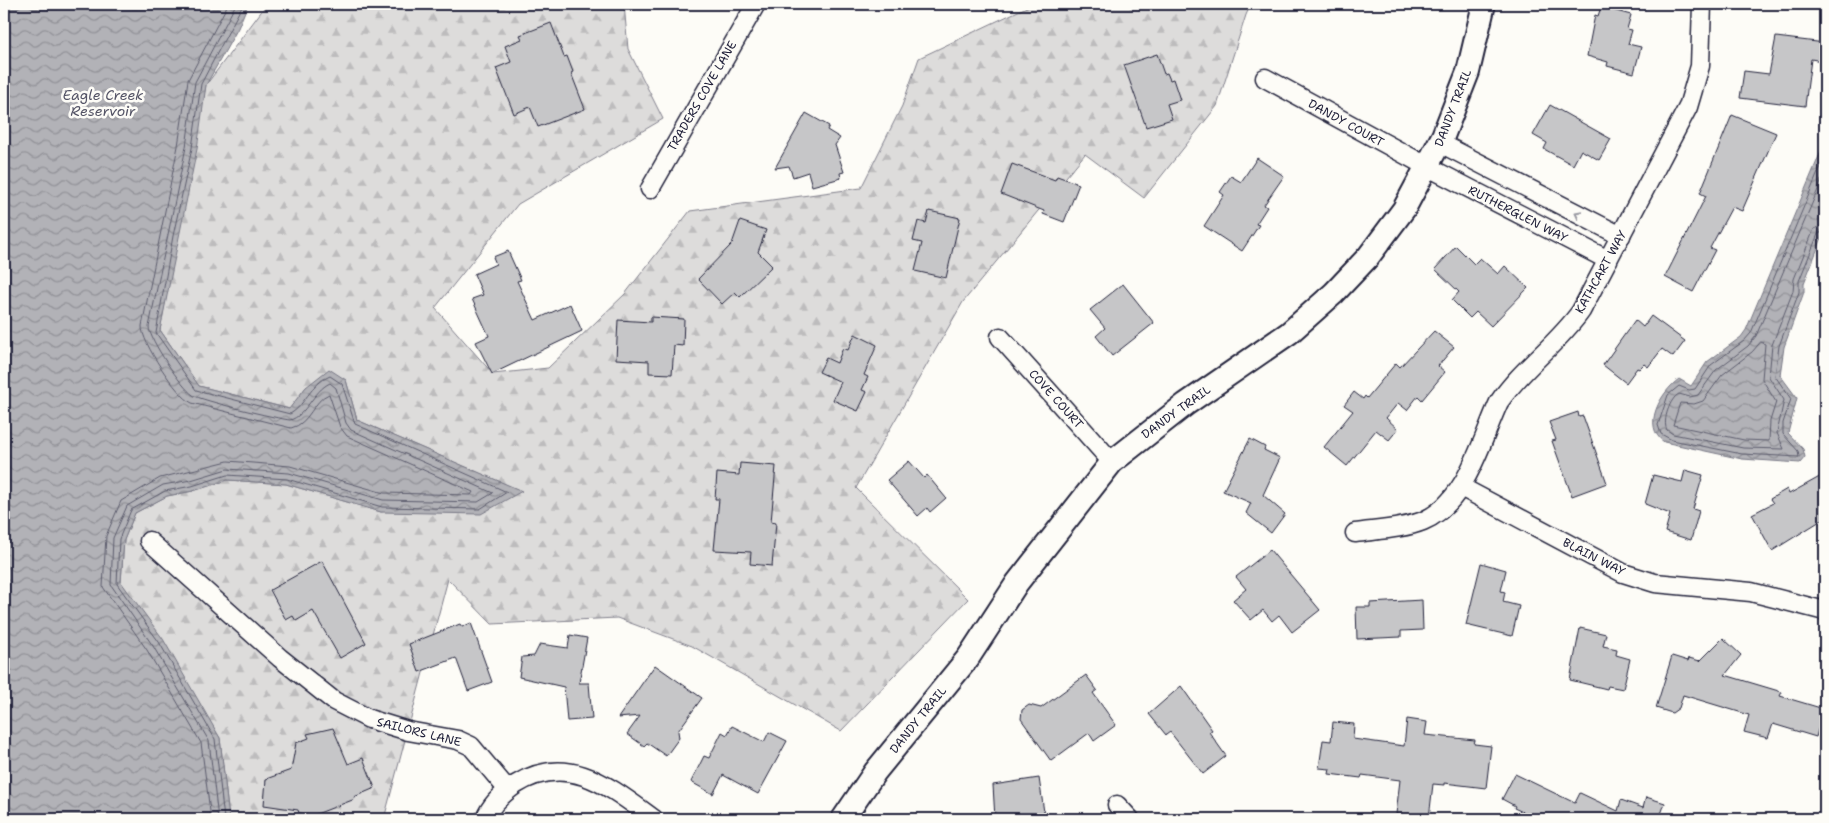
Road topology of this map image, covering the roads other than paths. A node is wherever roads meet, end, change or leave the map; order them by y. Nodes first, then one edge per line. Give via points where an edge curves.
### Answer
1 (756, 4) edge
2 (1484, 4) edge
3 (1702, 4) edge
4 (1265, 78) dead end
5 (1440, 143) junction
6 (1428, 167) junction
7 (650, 189) dead end
8 (1621, 236) junction
9 (1608, 260) junction
10 (1000, 337) dead end
11 (1112, 462) junction
12 (1461, 487) junction
13 (1355, 534) dead end
14 (149, 541) dead end
15 (1825, 611) edge
16 (508, 790) junction
17 (1117, 805) dead end
18 (485, 819) edge
19 (654, 819) edge
20 (842, 819) edge
21 (1130, 819) edge

1 - 7 street, TRADERS COVE LANE
2 - 5 street, DANDY TRAIL via 1466,77
3 - 8 street, KATHCART WAY via 1702,48 1694,90 1684,116
4 - 6 street, DANDY COURT
5 - 6 street, DANDY TRAIL
8 -> 5 street
6 - 9 street, RUTHERGLEN WAY
6 - 11 street, DANDY TRAIL via 1404,209 1368,257 1319,307 1281,339 1186,404
8 - 9 street, KATHCART WAY
9 - 12 street, KATHCART WAY via 1577,317 1513,382 1499,402
10 - 11 street, COVE COURT
11 - 20 street, DANDY TRAIL via 1017,583 968,658 875,772
12 - 13 street, KATHCART WAY via 1444,508 1421,522
12 - 15 street, BLAIN WAY via 1623,573 1669,585 1751,592
14 - 16 street, SAILORS LANE via 334,701 369,719 471,746
16 - 18 street via 495,802
16 - 19 street via 533,776 572,772 609,786
17 - 21 street

